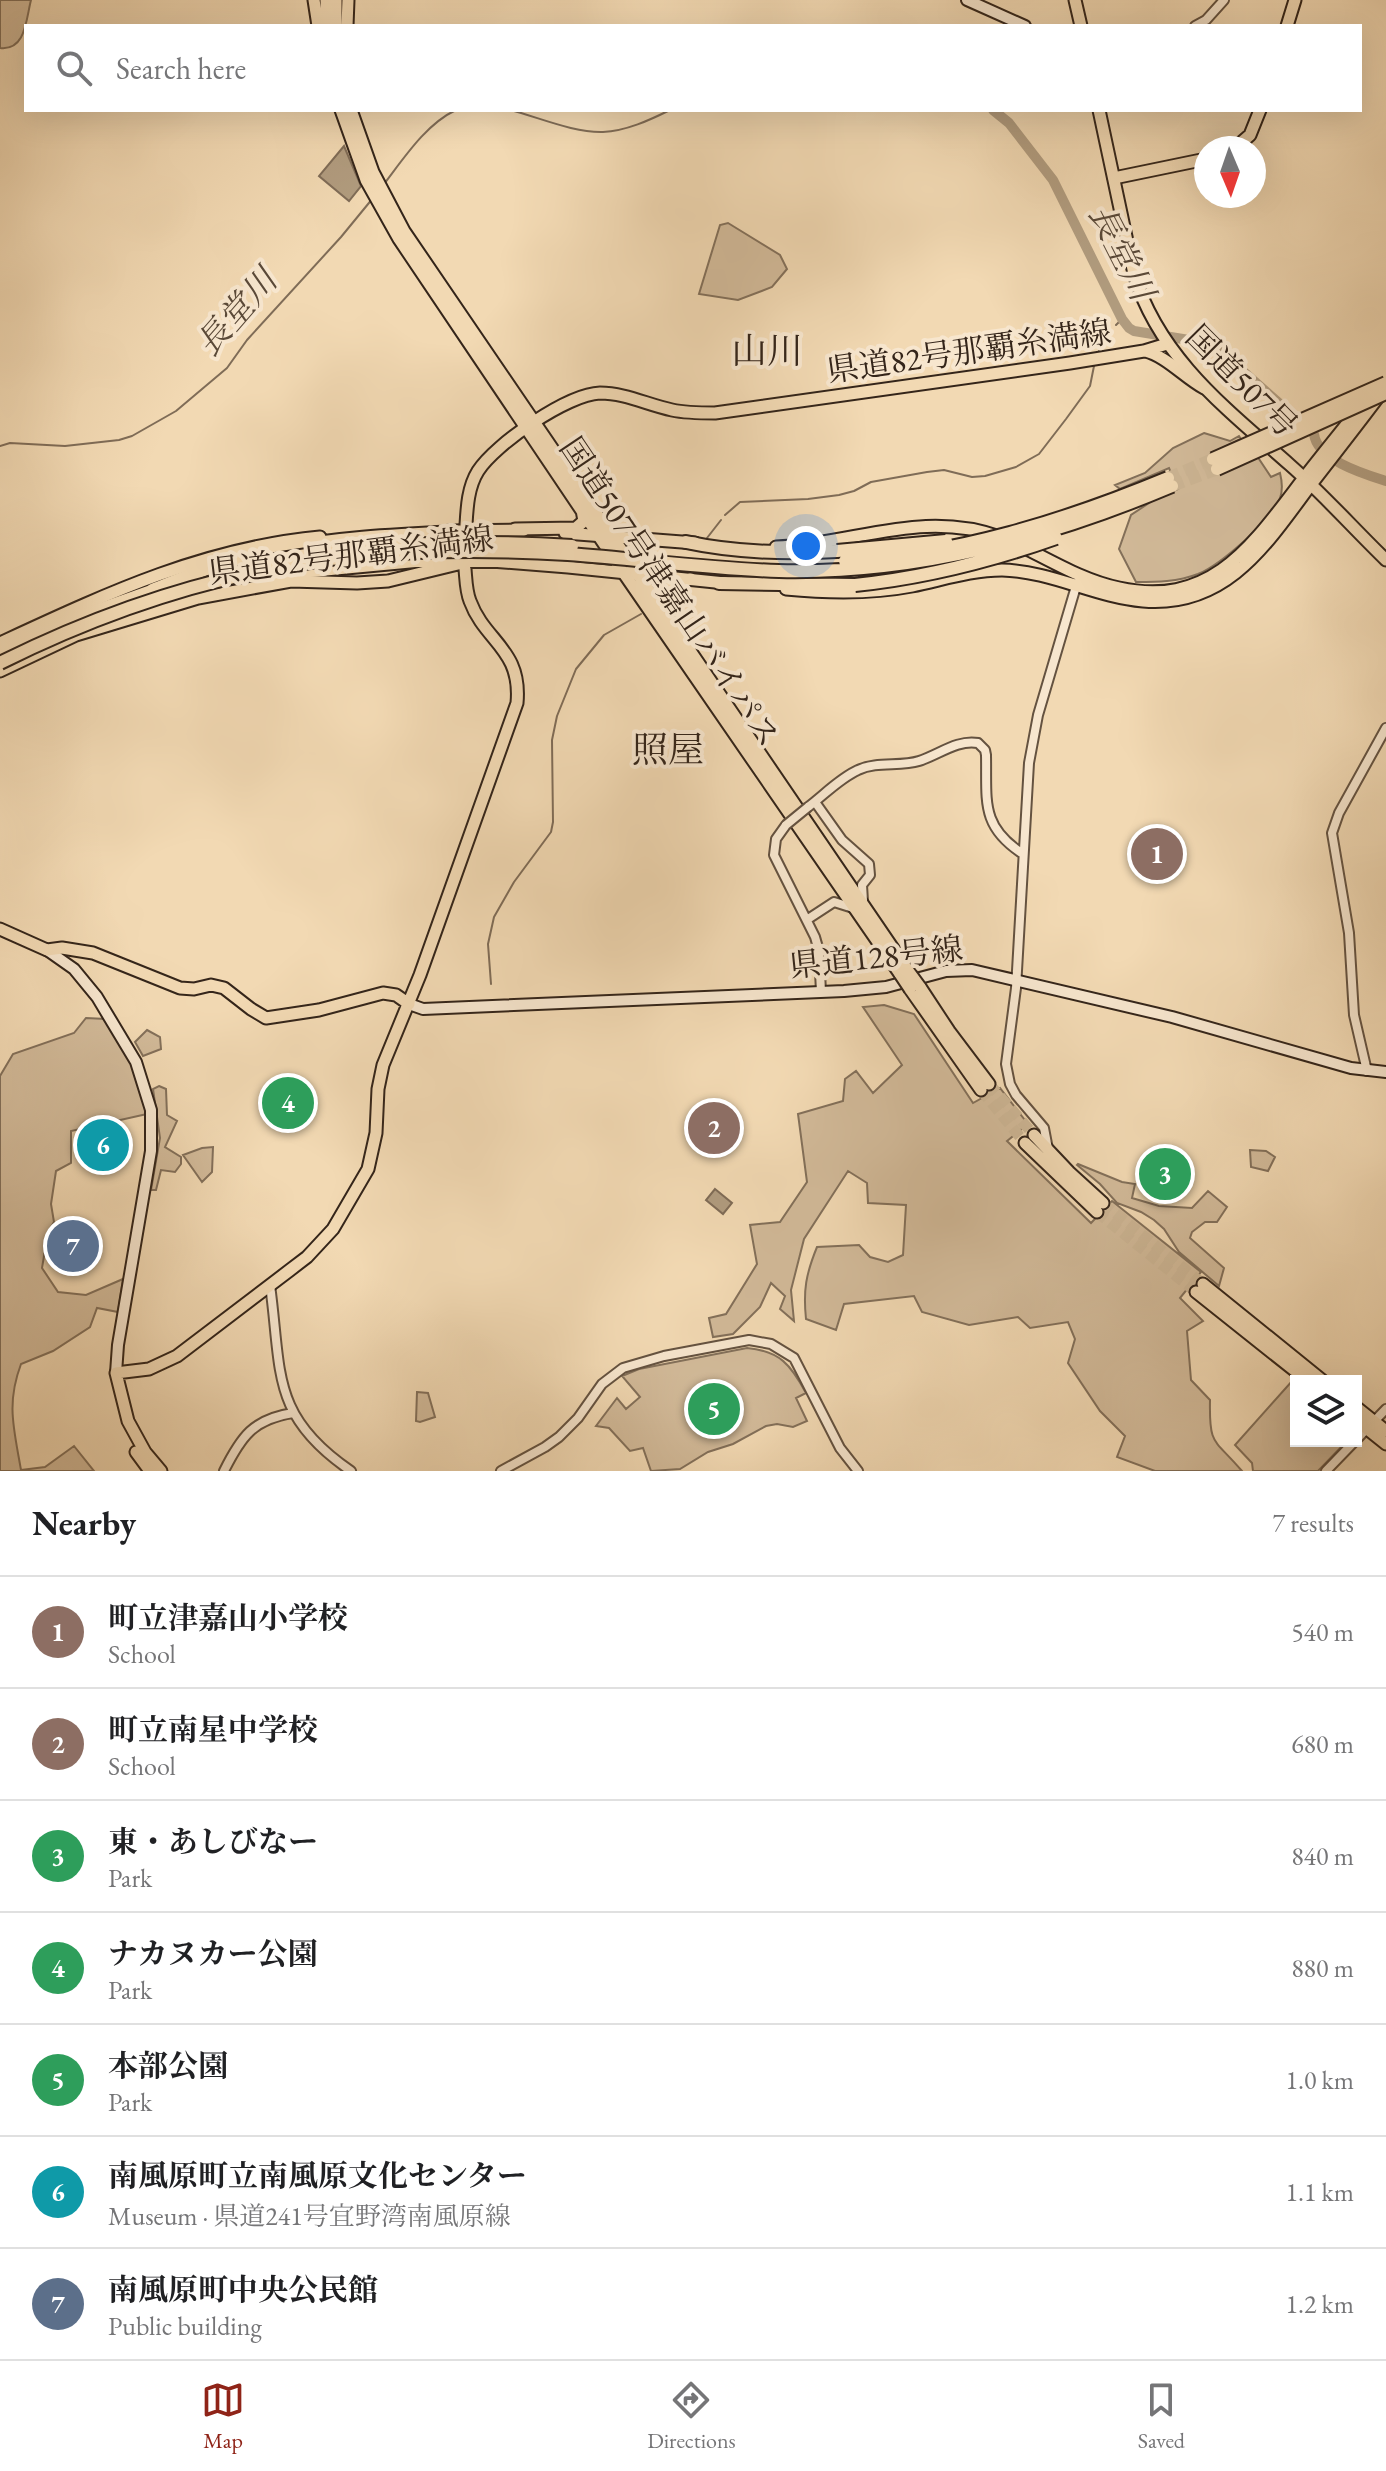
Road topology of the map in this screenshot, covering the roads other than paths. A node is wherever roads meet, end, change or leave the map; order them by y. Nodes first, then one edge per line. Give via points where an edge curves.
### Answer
1 (314, 0) edge
2 (326, 0) edge
3 (336, 0) edge
4 (348, 0) edge
5 (967, 0) edge
6 (1075, 0) edge
7 (1224, 0) edge
8 (1295, 0) edge
9 (318, 24) edge
10 (327, 24) edge
11 (336, 24) edge
12 (347, 24) edge
13 (1021, 24) edge
14 (1081, 24) edge
15 (1199, 24) edge
16 (1288, 24) edge
17 (342, 112) edge
18 (354, 112) edge
19 (1099, 112) edge
20 (1259, 112) edge
21 (355, 129) junction
22 (1249, 136) edge
23 (1194, 161) edge
24 (1114, 178) junction
25 (1166, 344) junction
26 (1144, 351) junction
27 (1386, 374) edge
28 (1205, 388) junction
29 (1386, 388) edge
30 (530, 425) junction
31 (1336, 445) junction
32 (1215, 464) tunnel mouth
33 (1170, 482) tunnel mouth
34 (1308, 482) junction
35 (1133, 498) junction
36 (582, 509) junction
37 (462, 528) junction
38 (515, 529) junction
39 (605, 536) junction
40 (686, 542) junction
41 (1386, 560) edge
42 (498, 561) junction
43 (465, 569) dead end
44 (623, 572) junction
45 (637, 574) junction
46 (691, 579) junction
47 (1078, 580) junction
48 (719, 583) junction
49 (155, 594) junction
50 (668, 617) junction
51 (0, 643) edge
52 (0, 653) edge
53 (0, 663) edge
54 (0, 671) edge
55 (1386, 728) edge
56 (812, 804) junction
57 (1023, 854) junction
58 (837, 875) junction
59 (863, 882) junction
60 (834, 902) junction
61 (859, 907) junction
62 (808, 919) junction
63 (0, 929) edge
64 (47, 950) junction
65 (1016, 981) junction
66 (821, 992) junction
67 (409, 1004) junction
68 (1367, 1071) junction
69 (1386, 1072) edge
70 (985, 1087) tunnel mouth
71 (1049, 1151) junction
72 (270, 1285) junction
73 (116, 1373) junction
74 (1301, 1375) edge
75 (1315, 1375) edge
76 (1386, 1409) edge
77 (293, 1413) junction
78 (1362, 1414) edge
79 (1362, 1422) edge
80 (1371, 1425) junction
81 (1386, 1431) edge
82 (1362, 1433) edge
83 (1386, 1444) edge
84 (1348, 1447) edge
85 (150, 1471) edge
86 (161, 1471) edge
87 (224, 1471) edge
88 (351, 1471) edge
89 (501, 1471) edge
90 (858, 1471) edge
91 (1326, 1471) edge

1 - 9 main road
2 - 10 main road
3 - 11 main road
4 - 12 main road
5 - 13 main road
6 - 14 main road
7 - 15 street
8 - 16 main road
17 - 21 main road, 国道507号津嘉山バイパス
18 - 21 main road, 国道507号津嘉山バイパス
19 - 24 main road, 国道507号
20 - 22 main road
21 - 30 main road, 国道507号津嘉山バイパス via 416,257
23 - 24 main road
24 - 25 main road, 国道507号 via 1134,274
25 - 26 main road, 県道82号那覇糸満線
25 - 28 main road, 国道507号
26 - 28 main road
26 - 30 main road, 県道82号那覇糸満線 via 715,413 672,410 599,393 572,400
27 - 31 main road, 県道82号那覇糸満線
28 - 34 main road, 国道507号
29 - 31 main road, 県道82号那覇糸満線
29 - 32 highway, bridge
30 - 36 main road, 国道507号津嘉山バイパス
30 - 37 main road, 県道82号那覇糸満線 via 479,470
30 - 39 main road, 国道507号津嘉山バイパス
31 - 34 main road, 県道82号那覇糸満線
33 - 35 highway, bridge
34 - 41 main road, 国道507号
34 - 47 main road, 県道82号那覇糸満線 via 1252,545 1211,577 1151,592
35 - 40 highway, bridge via 975,536 900,547 783,554
35 - 48 highway, bridge via 1068,533 1000,556 902,579 855,585
35 - 49 highway, bridge via 996,547 881,567 780,571 617,554 477,551 288,566
36 - 38 main road via 584,521 576,528
36 - 39 main road, 国道507号津嘉山バイパス
37 - 38 main road, 県道82号那覇糸満線
37 - 49 highway via 268,551 204,569
37 - 51 main road, 県道82号那覇糸満線 via 286,540 218,554
38 - 39 main road, 県道82号那覇糸満線
39 - 40 main road, 県道82号那覇糸満線
39 - 44 main road, 国道507号津嘉山バイパス
39 - 45 main road, 国道507号津嘉山バイパス
40 - 47 main road, 県道82号那覇糸満線 via 792,546 917,526 952,526 1010,541
42 - 44 main road, 県道82号那覇糸満線
42 - 49 highway, bridge via 303,570
42 - 54 main road, 県道82号那覇糸満線 via 388,581 291,581 198,598 76,635
43 - 67 main road, 県道82号那覇糸満線 via 474,608 516,671 517,703
44 - 45 main road, 県道82号那覇糸満線
44 - 58 main road, 国道507号津嘉山バイパス
45 - 46 main road, 県道82号那覇糸満線
45 - 50 main road, 国道507号津嘉山バイパス
46 - 48 main road, 県道82号那覇糸満線
46 - 50 main road via 660,588
47 - 48 main road, 県道82号那覇糸満線 via 1003,570 851,592
47 - 57 street via 1034,733
49 - 52 highway via 65,622
49 - 53 highway, bridge
50 - 58 main road, 国道507号津嘉山バイパス
55 - 68 street via 1332,833 1349,933 1354,1015
56 - 57 street via 857,770 915,762 959,744 978,743 986,755 993,826
56 - 59 street via 869,864 870,875
56 - 62 street, bridge via 786,825 776,839 774,855
57 - 65 street
58 - 59 street
58 - 60 street
58 - 61 main road, 国道507号津嘉山バイパス
59 - 61 street
60 - 61 street
60 - 62 street
61 - 70 main road, 国道507号津嘉山バイパス, bridge
62 - 66 street via 819,951
63 - 64 main road
64 - 67 main road via 93,953 180,988 217,986 266,1018 383,993
64 - 73 main road via 74,969 102,1004 136,1062 151,1110 151,1151
65 - 66 main road, 県道128号線 via 980,971 946,971 886,987
65 - 68 main road, 県道128号線
65 - 71 street via 1007,1073 1016,1095 1044,1128
66 - 67 main road, 県道128号線 via 423,1009
67 - 72 main road, 県道82号那覇糸満線 via 381,1073 368,1169 333,1229
68 - 69 main road, 県道128号線
71 - 71 main road via 1030,1139 1100,1207
72 - 73 main road, 県道82号那覇糸満線 via 177,1356 149,1369
72 - 77 street via 280,1375
73 - 85 main road via 114,1397 123,1427
73 - 86 main road via 128,1421
74 - 75 main road via 1199,1288
76 - 80 street
77 - 87 street via 251,1430
77 - 88 street via 317,1445
78 - 80 main road
79 - 80 main road
80 - 81 main road
80 - 82 street
80 - 83 main road
84 - 91 street
89 - 90 street via 559,1437 602,1384 623,1368 749,1340 771,1344 794,1358 840,1448

